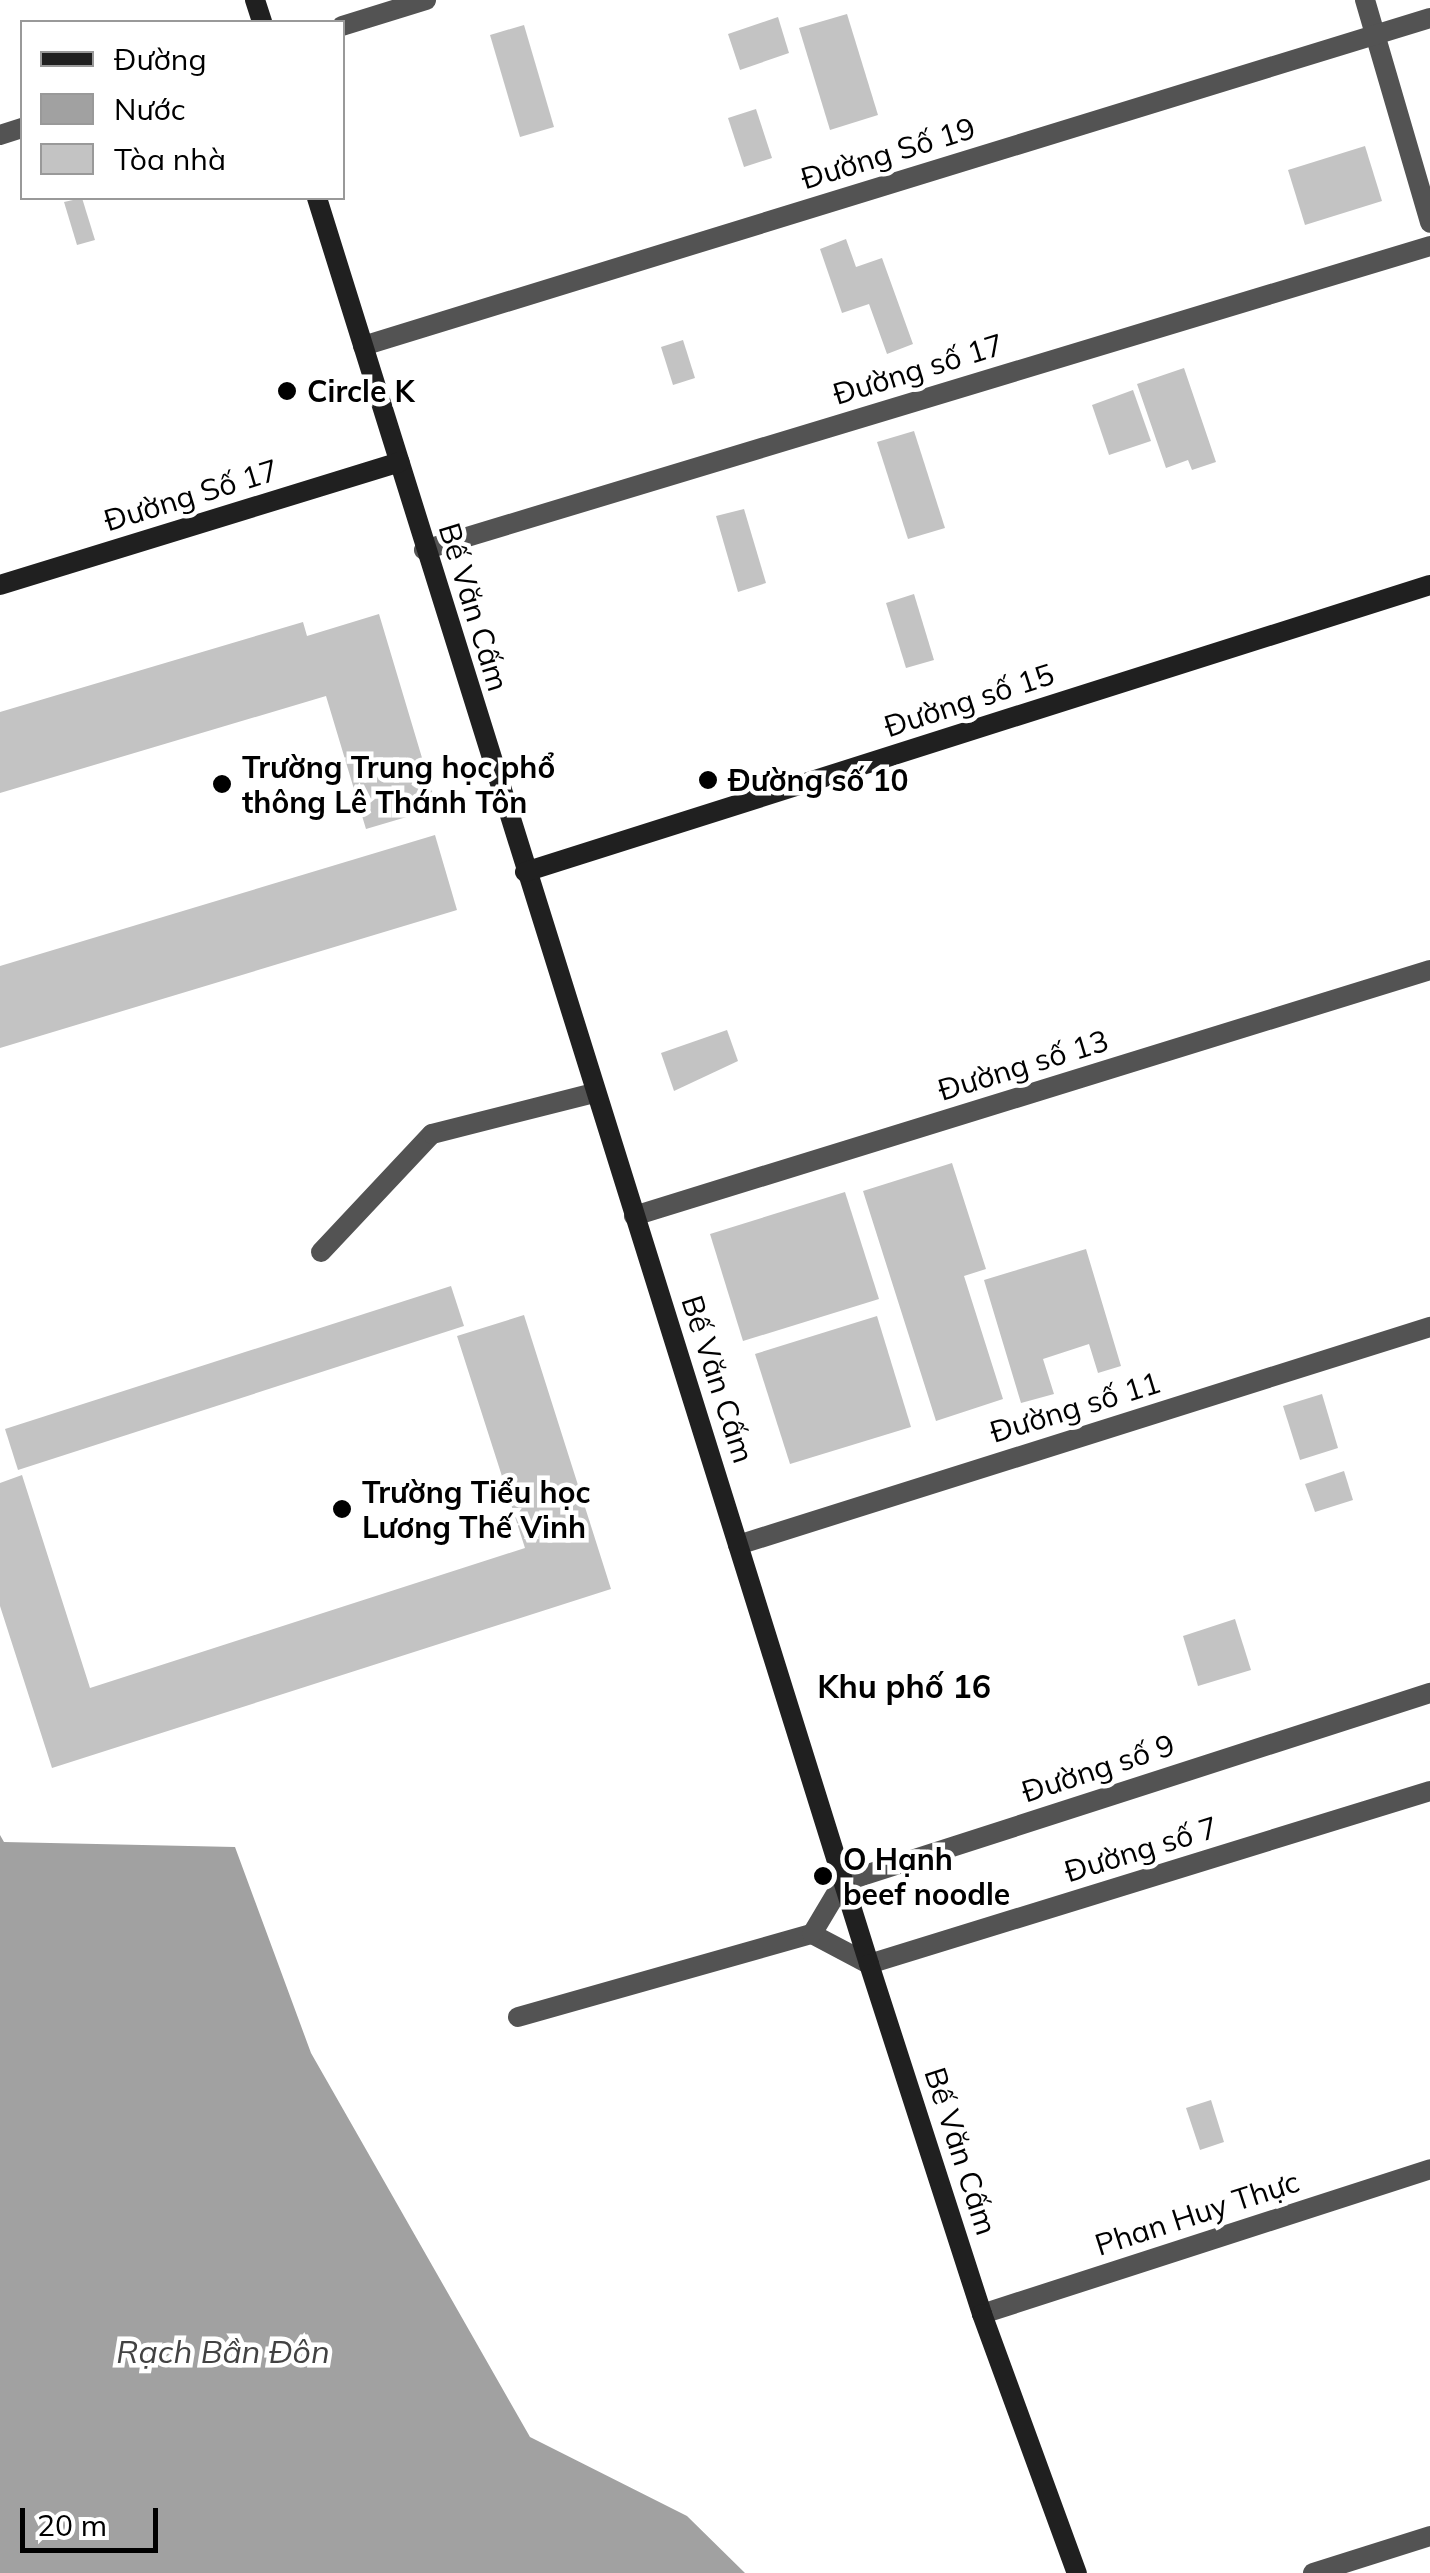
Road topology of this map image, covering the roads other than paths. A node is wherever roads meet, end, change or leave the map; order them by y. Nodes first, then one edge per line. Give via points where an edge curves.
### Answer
1 (426, 0) edge
2 (1365, 0) edge
3 (1430, 18) edge
4 (345, 25) edge
5 (1375, 35) junction
6 (319, 200) edge
7 (1430, 223) edge
8 (1430, 246) edge
9 (363, 346) junction
10 (399, 462) junction
11 (424, 550) junction
12 (0, 585) edge
13 (1430, 585) edge
14 (526, 872) junction
15 (1430, 970) edge
16 (594, 1093) junction
17 (634, 1216) junction
18 (321, 1252) dead end
19 (1430, 1327) edge
20 (738, 1545) junction
21 (1430, 1693) edge
22 (1430, 1791) edge
23 (843, 1882) junction
24 (812, 1934) junction
25 (869, 1964) junction
26 (518, 2017) dead end
27 (1430, 2169) edge
28 (982, 2314) junction
29 (1430, 2536) edge
30 (1077, 2573) edge
31 (1313, 2573) edge

1 - 4 street
2 - 5 street
3 - 5 street, Đường Số 19
5 - 7 street
5 - 9 street, Đường Số 19
6 - 9 street, Bế Văn Cấm
8 - 11 street, Đường số 17
9 - 10 street, Bế Văn Cấm
10 - 11 street, Bế Văn Cấm
10 - 12 street, Đường Số 17
11 - 14 street, Bế Văn Cấm
13 - 14 street, Đường số 15
14 - 16 street, Bế Văn Cấm
15 - 17 street, Đường số 13
16 - 17 street, Bế Văn Cấm
16 - 18 street via 432,1134
17 - 20 street, Bế Văn Cấm
19 - 20 street, Đường số 11
20 - 23 street, Bế Văn Cấm
21 - 23 street, Đường số 9
22 - 25 street, Đường số 7
23 - 24 street
23 - 25 street, Bế Văn Cấm
24 - 25 street
24 - 26 street
25 - 28 street, Bế Văn Cấm
27 - 28 street, Phan Huy Thực
28 - 30 street, Bế Văn Cấm
29 - 31 street

